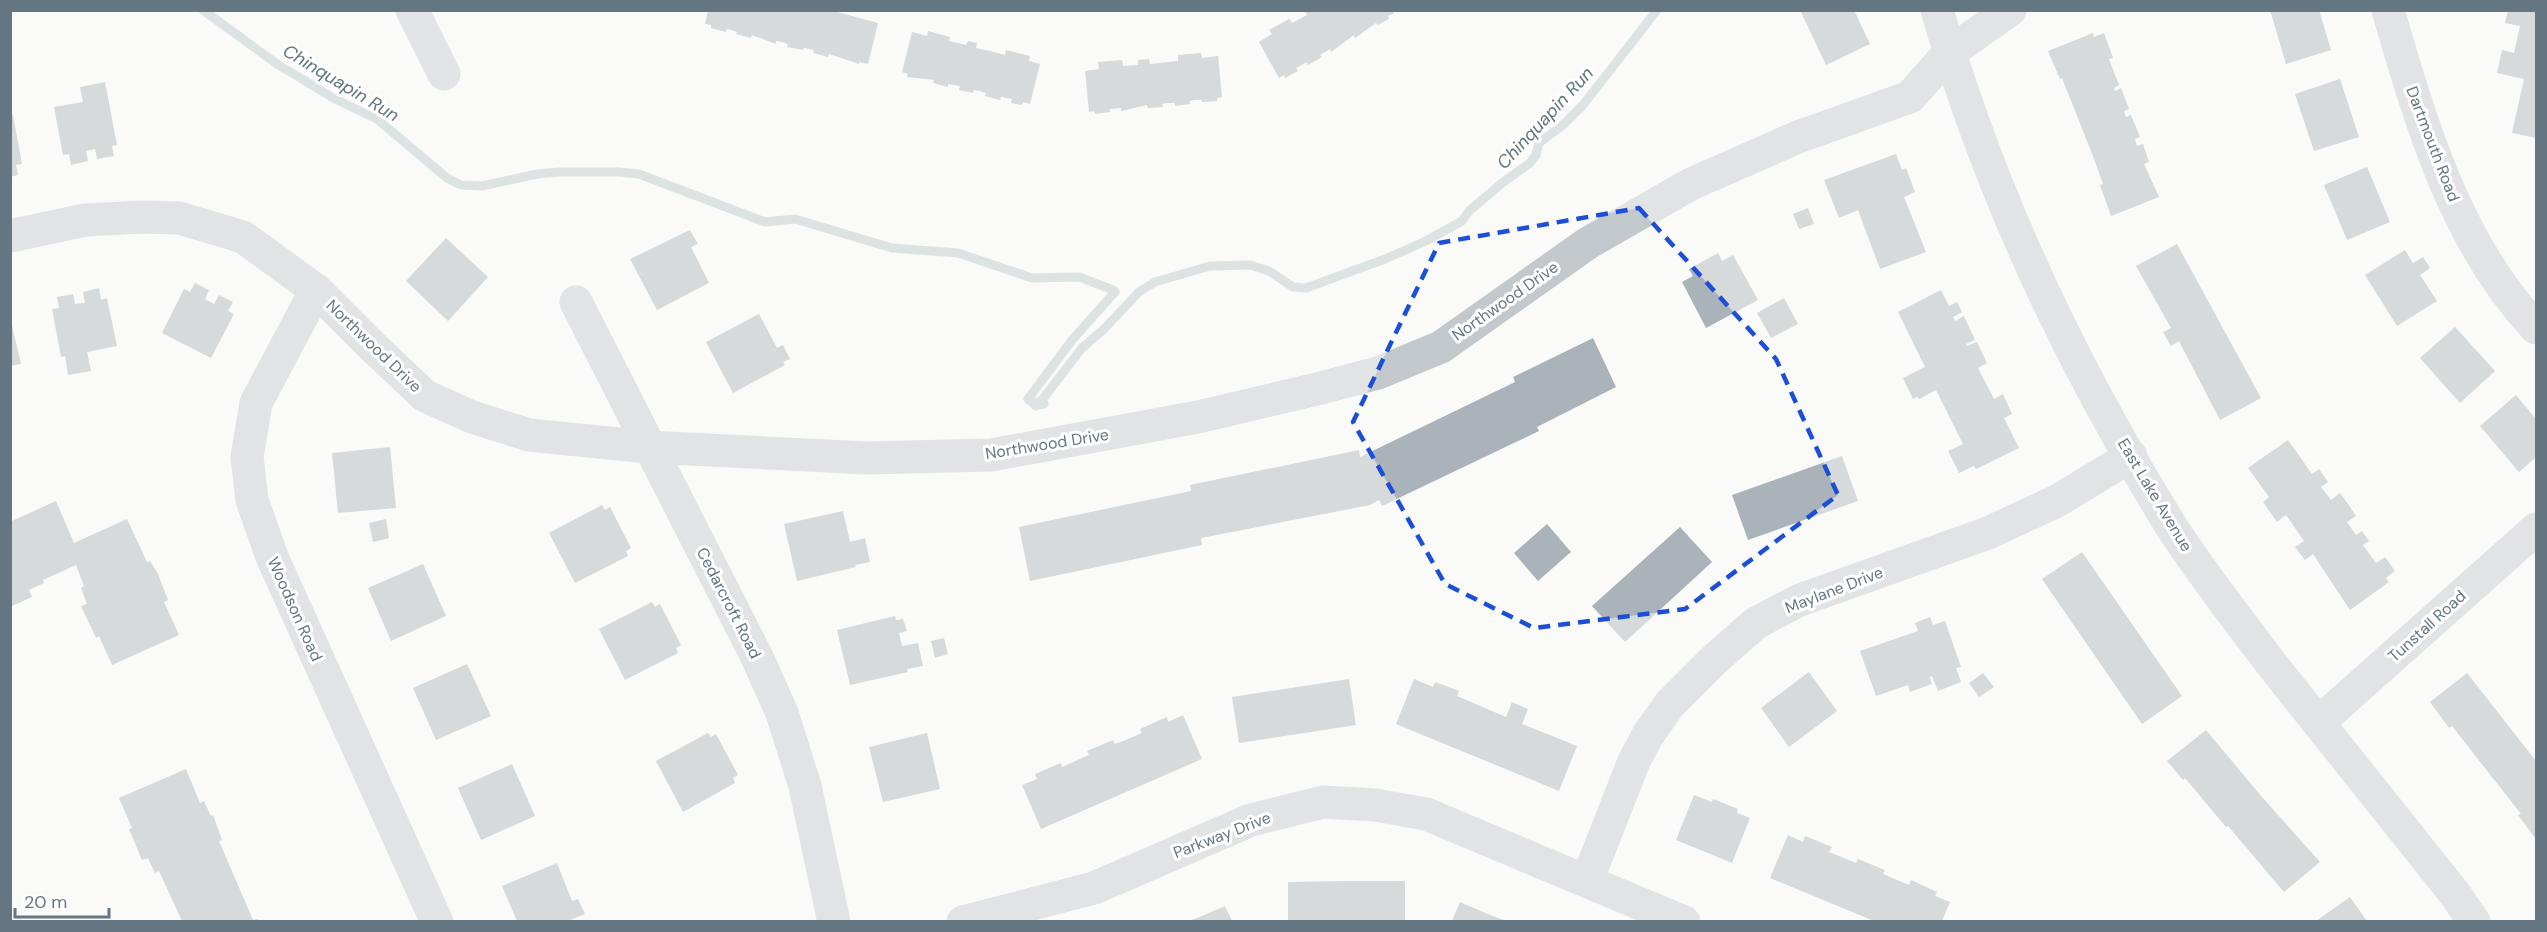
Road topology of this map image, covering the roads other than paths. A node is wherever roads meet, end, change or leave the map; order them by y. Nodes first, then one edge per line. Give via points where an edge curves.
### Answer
1 (412, 10) edge
2 (1937, 10) edge
3 (2010, 10) edge
4 (2388, 10) edge
5 (1949, 53) junction
6 (444, 74) dead end
7 (10, 236) edge
8 (316, 290) junction
9 (576, 302) dead end
10 (2536, 328) edge
11 (648, 447) junction
12 (2132, 456) junction
13 (2536, 529) edge
14 (2318, 723) junction
15 (1587, 881) junction
16 (437, 921) edge
17 (834, 921) edge
18 (963, 921) edge
19 (1684, 921) edge
20 (2474, 921) edge

1 - 6 street
2 - 5 street, East Lake Avenue
3 - 5 street, Northwood Drive
4 - 10 street, Dartmouth Road via 2436,162 2459,213 2499,284
5 - 11 street, Northwood Drive via 1910,97 1798,137 1690,184 1588,243 1441,347 1378,373 1198,417 992,455 867,458
5 - 12 street, East Lake Avenue via 1985,157 2037,280 2082,370
7 - 8 street, Northwood Drive via 85,220 180,218 243,237
8 - 11 street, Northwood Drive via 425,396 472,417 529,435
8 - 16 street, Woodson Road via 256,404 247,457 252,500 272,557
9 - 11 street, Cedarcroft Road
11 - 17 street, Cedarcroft Road via 782,713 805,786
12 - 14 street, East Lake Avenue via 2173,529
12 - 15 street, Maylane Drive via 2057,501 1988,533 1800,600 1756,623 1669,705 1648,735
13 - 14 street, Tunstall Road
14 - 20 street, East Lake Avenue
15 - 18 street, Parkway Drive via 1426,814 1375,805 1323,802 1251,820 1094,888
15 - 19 street, Parkway Drive

